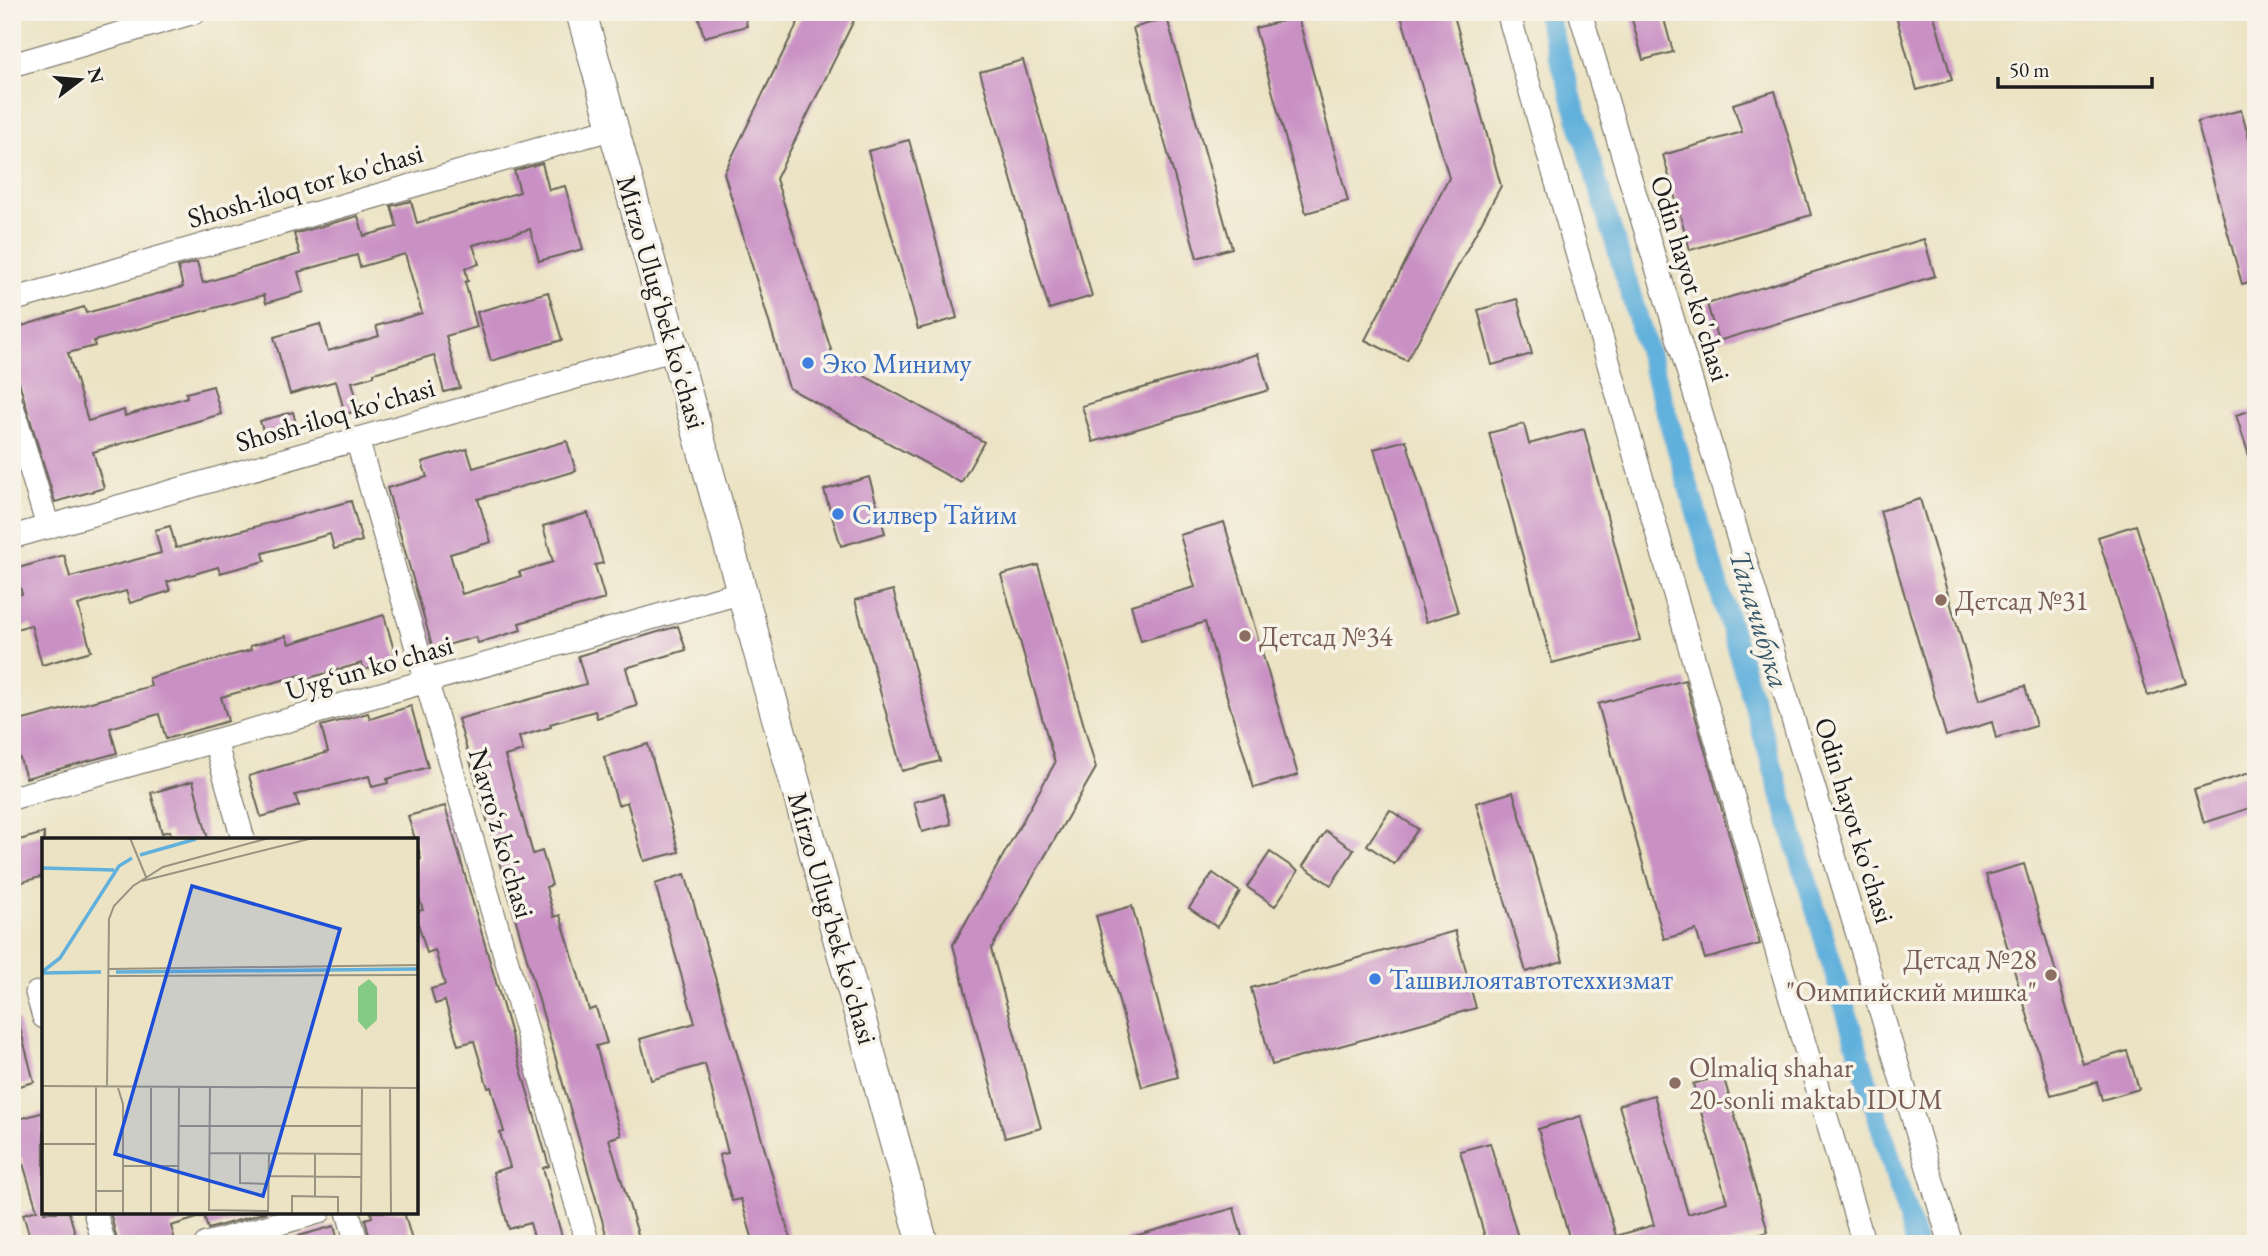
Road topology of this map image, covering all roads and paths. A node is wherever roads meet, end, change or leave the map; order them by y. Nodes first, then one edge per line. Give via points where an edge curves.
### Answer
1 (195, 12) edge
2 (582, 12) edge
3 (1508, 12) edge
4 (1580, 12) edge
5 (12, 65) edge
6 (614, 128) junction
7 (12, 300) edge
8 (675, 349) junction
9 (12, 406) edge
10 (357, 439) junction
11 (48, 527) junction
12 (12, 537) edge
13 (743, 592) junction
14 (428, 682) junction
15 (215, 741) junction
16 (12, 798) edge
17 (243, 838) edge
18 (37, 993) dead end
19 (42, 1010) edge
20 (96, 1214) edge
21 (312, 1214) edge
22 (349, 1214) edge
23 (104, 1244) edge
24 (206, 1244) edge
25 (357, 1244) edge
26 (588, 1244) edge
27 (923, 1244) edge
28 (1864, 1244) edge
29 (1951, 1244) edge

1 - 5 street
2 - 6 main road, Mirzo Ulug‘bek ko'chasi
3 - 28 street
4 - 29 street, Odin hayot ko'chasi
6 - 7 street, Shosh-iloq tor ko'chasi
6 - 8 main road, Mirzo Ulug‘bek ko'chasi
8 - 10 street, Shosh-iloq ko'chasi
8 - 13 main road, Mirzo Ulug‘bek ko'chasi
9 - 11 street
10 - 11 street, Shosh-iloq ko'chasi
10 - 14 street, Navro‘z ko'chasi
11 - 12 street, Shosh-iloq ko'chasi
13 - 14 street, Uyg‘un ko'chasi
13 - 27 main road, Mirzo Ulug'bek ko'chasi
14 - 15 street, Uyg‘un ko'chasi
14 - 26 street, Navro‘z ko'chasi
15 - 16 street, Uyg‘un ko'chasi
15 - 17 street
18 - 19 street
20 - 23 street
21 - 24 street
22 - 25 street

